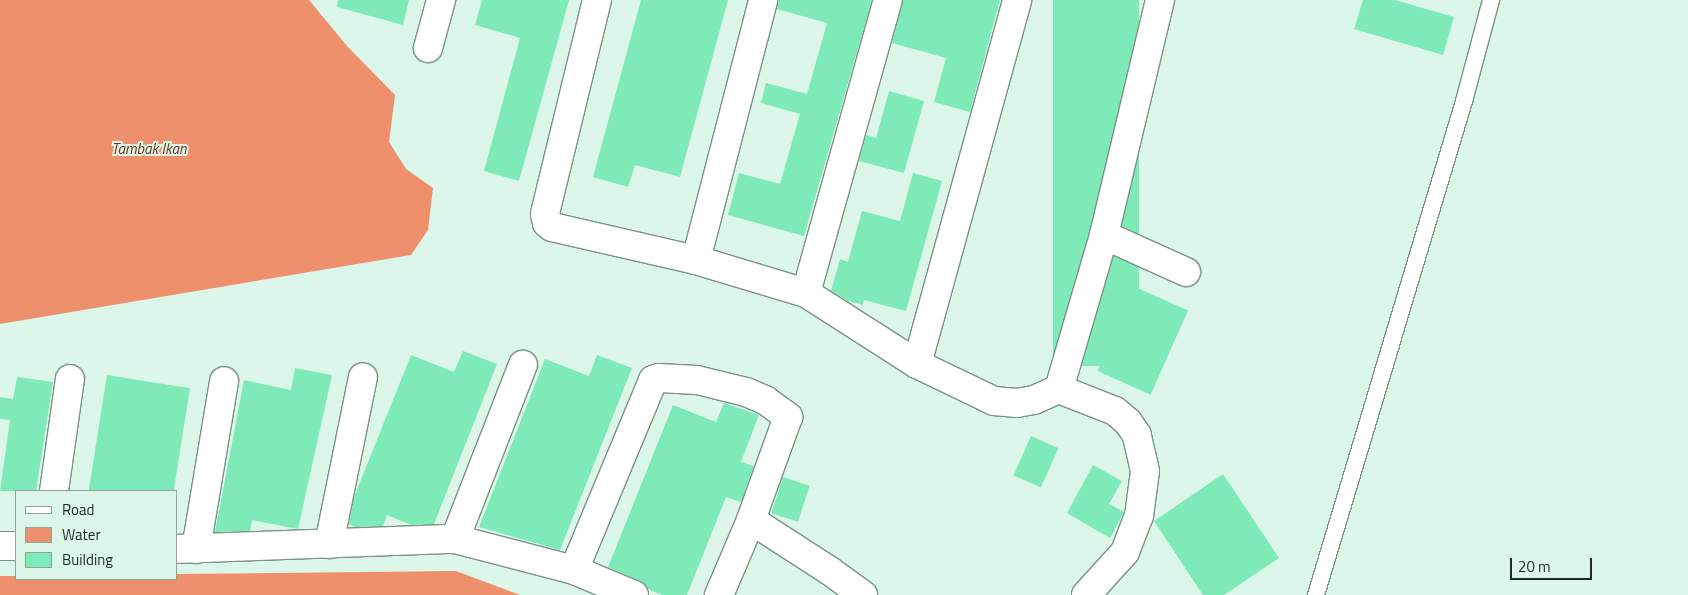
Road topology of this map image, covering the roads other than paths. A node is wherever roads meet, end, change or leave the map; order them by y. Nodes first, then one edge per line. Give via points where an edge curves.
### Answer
1 (441, 0) edge
2 (597, 0) edge
3 (763, 0) edge
4 (888, 0) edge
5 (1017, 0) edge
6 (1160, 0) edge
7 (1491, 0) edge
8 (428, 48) dead end
9 (1104, 235) junction
10 (696, 260) junction
11 (1186, 272) dead end
12 (806, 293) junction
13 (917, 364) junction
14 (523, 365) dead end
15 (363, 377) dead end
16 (70, 379) dead end
17 (224, 381) dead end
18 (1059, 388) junction
19 (54, 490) edge
20 (751, 520) junction
21 (455, 539) junction
22 (329, 544) junction
23 (0, 546) edge
24 (15, 546) edge
25 (186, 549) edge
26 (574, 570) junction
27 (634, 595) edge
28 (719, 595) edge
29 (863, 595) edge
30 (1086, 595) edge
31 (1316, 595) edge

1 - 8 street
2 - 10 street via 545,214 547,223 552,227
3 - 10 street
4 - 12 street
5 - 13 street
6 - 9 street
7 - 31 lane via 1462,110
9 - 11 street
9 - 18 street
10 - 12 street
12 - 13 street
13 - 18 street via 994,401 1017,403 1034,400
14 - 21 street
15 - 22 street
16 - 19 street
17 - 25 street
18 - 30 street via 1115,411 1128,422 1137,435 1145,471 1139,516 1125,552
20 - 26 street via 788,419 787,414 766,400 725,386 697,380 656,378
20 - 28 street
20 - 29 street
21 - 22 street
21 - 26 street
22 - 25 street
23 - 24 street
26 - 27 street

